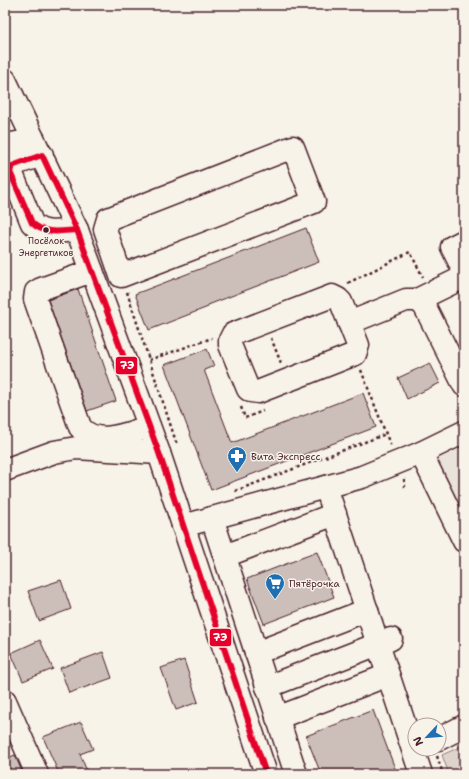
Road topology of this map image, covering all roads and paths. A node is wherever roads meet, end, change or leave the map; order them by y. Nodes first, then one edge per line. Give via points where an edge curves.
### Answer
1 (5, 80) edge
2 (5, 145) edge
3 (38, 148) junction
4 (105, 229) junction
5 (79, 235) junction
6 (464, 241) edge
7 (92, 271) junction
8 (464, 271) edge
9 (121, 276) junction
10 (464, 277) edge
11 (343, 286) dead end
12 (424, 296) junction
13 (264, 322) junction
14 (349, 323) junction
15 (231, 337) junction
16 (355, 354) junction
17 (149, 360) junction
18 (287, 380) junction
19 (464, 385) edge
20 (149, 427) junction
21 (464, 432) edge
22 (386, 434) junction
23 (168, 449) junction
24 (393, 453) dead end
25 (421, 453) junction
26 (5, 470) edge
27 (326, 487) junction
28 (234, 492) dead end
29 (335, 514) junction
30 (212, 518) junction
31 (183, 526) junction
32 (464, 541) edge
33 (225, 556) junction
34 (367, 610) junction
35 (385, 641) junction
36 (256, 653) junction
37 (388, 675) junction
38 (267, 687) junction
39 (5, 701) edge
40 (410, 717) edge
41 (277, 718) junction
42 (464, 726) edge
43 (447, 737) edge
44 (425, 757) edge
45 (432, 757) edge
46 (37, 774) edge
47 (266, 774) edge
48 (296, 774) edge
49 (421, 774) edge
50 (443, 774) edge

1 - 3 street
2 - 3 street
3 - 5 street
3 - 5 street via 10,169 32,223 37,229 45,232
4 - 5 street
4 - 9 street
4 - 9 street via 106,221 112,217 293,147 314,202
5 - 7 street
6 - 8 street via 452,247
7 - 20 street
7 - 20 street via 41,289 36,292 35,299 80,427 85,434 98,438 114,437
9 - 17 path
10 - 12 street
11 - 12 path via 410,252
12 - 14 street via 406,300
12 - 19 street via 424,305
13 - 14 street via 332,296 341,302
13 - 15 street via 236,332
13 - 18 path
14 - 16 street via 358,345
15 - 17 path via 206,339
15 - 18 street via 230,345 246,385 251,391 258,392
16 - 18 street
16 - 22 path
17 - 23 path
20 - 23 street
21 - 25 street
22 - 24 path
22 - 28 path
23 - 26 street via 76,448 54,452
23 - 31 street
25 - 27 street via 381,471
25 - 32 street
27 - 29 street
27 - 30 street
29 - 33 street
29 - 34 street
30 - 31 street
30 - 33 street
31 - 47 street
33 - 36 street
34 - 35 street
34 - 36 street
35 - 37 street
35 - 38 street
36 - 38 street
37 - 40 street
37 - 41 street
38 - 41 street
39 - 46 street
41 - 48 street
42 - 43 street
44 - 49 street
45 - 50 path

